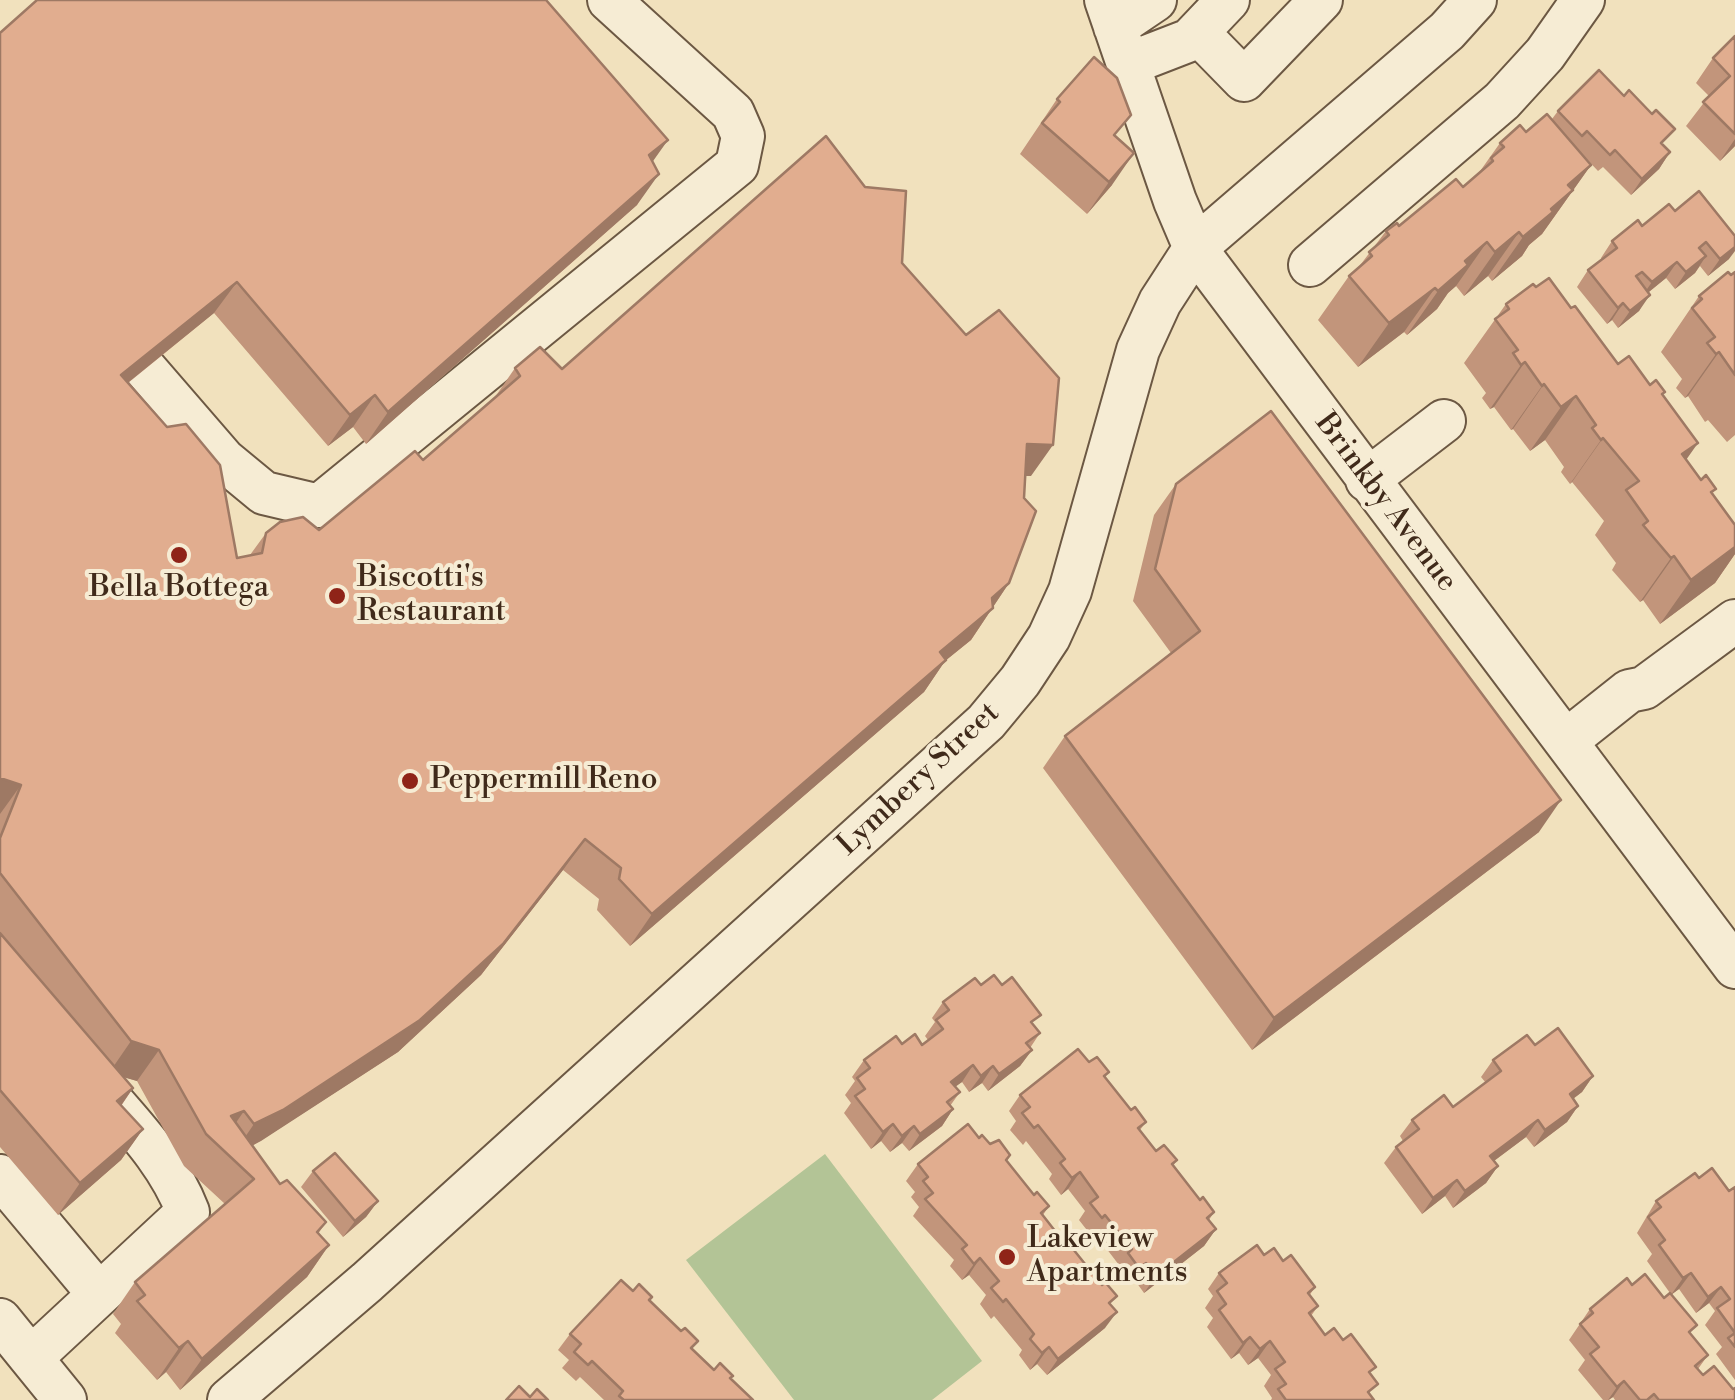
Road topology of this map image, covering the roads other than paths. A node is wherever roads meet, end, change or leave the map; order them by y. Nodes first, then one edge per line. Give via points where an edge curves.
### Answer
1 (609, 0) edge
2 (1155, 0) edge
3 (1228, 0) edge
4 (1321, 0) edge
5 (1474, 0) edge
6 (1583, 0) edge
7 (1116, 30) edge
8 (1198, 33) junction
9 (1195, 248) junction
10 (1310, 265) dead end
11 (87, 303) edge
12 (1444, 420) dead end
13 (1368, 480) junction
14 (1735, 621) edge
15 (1566, 741) junction
16 (1735, 967) edge
17 (80, 1064) edge
18 (0, 1176) edge
19 (98, 1293) junction
20 (0, 1320) edge
21 (31, 1358) junction
22 (65, 1400) edge
23 (230, 1400) edge

1 - 11 street via 733,113 743,136 738,165 319,506 264,493 224,460
2 - 7 street
3 - 8 street
4 - 8 street via 1244,80
5 - 9 street, Lymbery Street via 1447,31
6 - 10 street via 1502,101
7 - 8 street via 1190,40
7 - 9 street, Brinkby Avenue
9 - 13 street, Brinkby Avenue
9 - 23 street, Lymbery Street via 1138,350 1070,591 1020,681 986,722
12 - 13 street
13 - 15 street, Brinkby Avenue
14 - 15 street
15 - 16 street, Brinkby Avenue
17 - 19 street via 153,1147 188,1212
18 - 19 street
19 - 21 street
20 - 21 street
21 - 22 street

